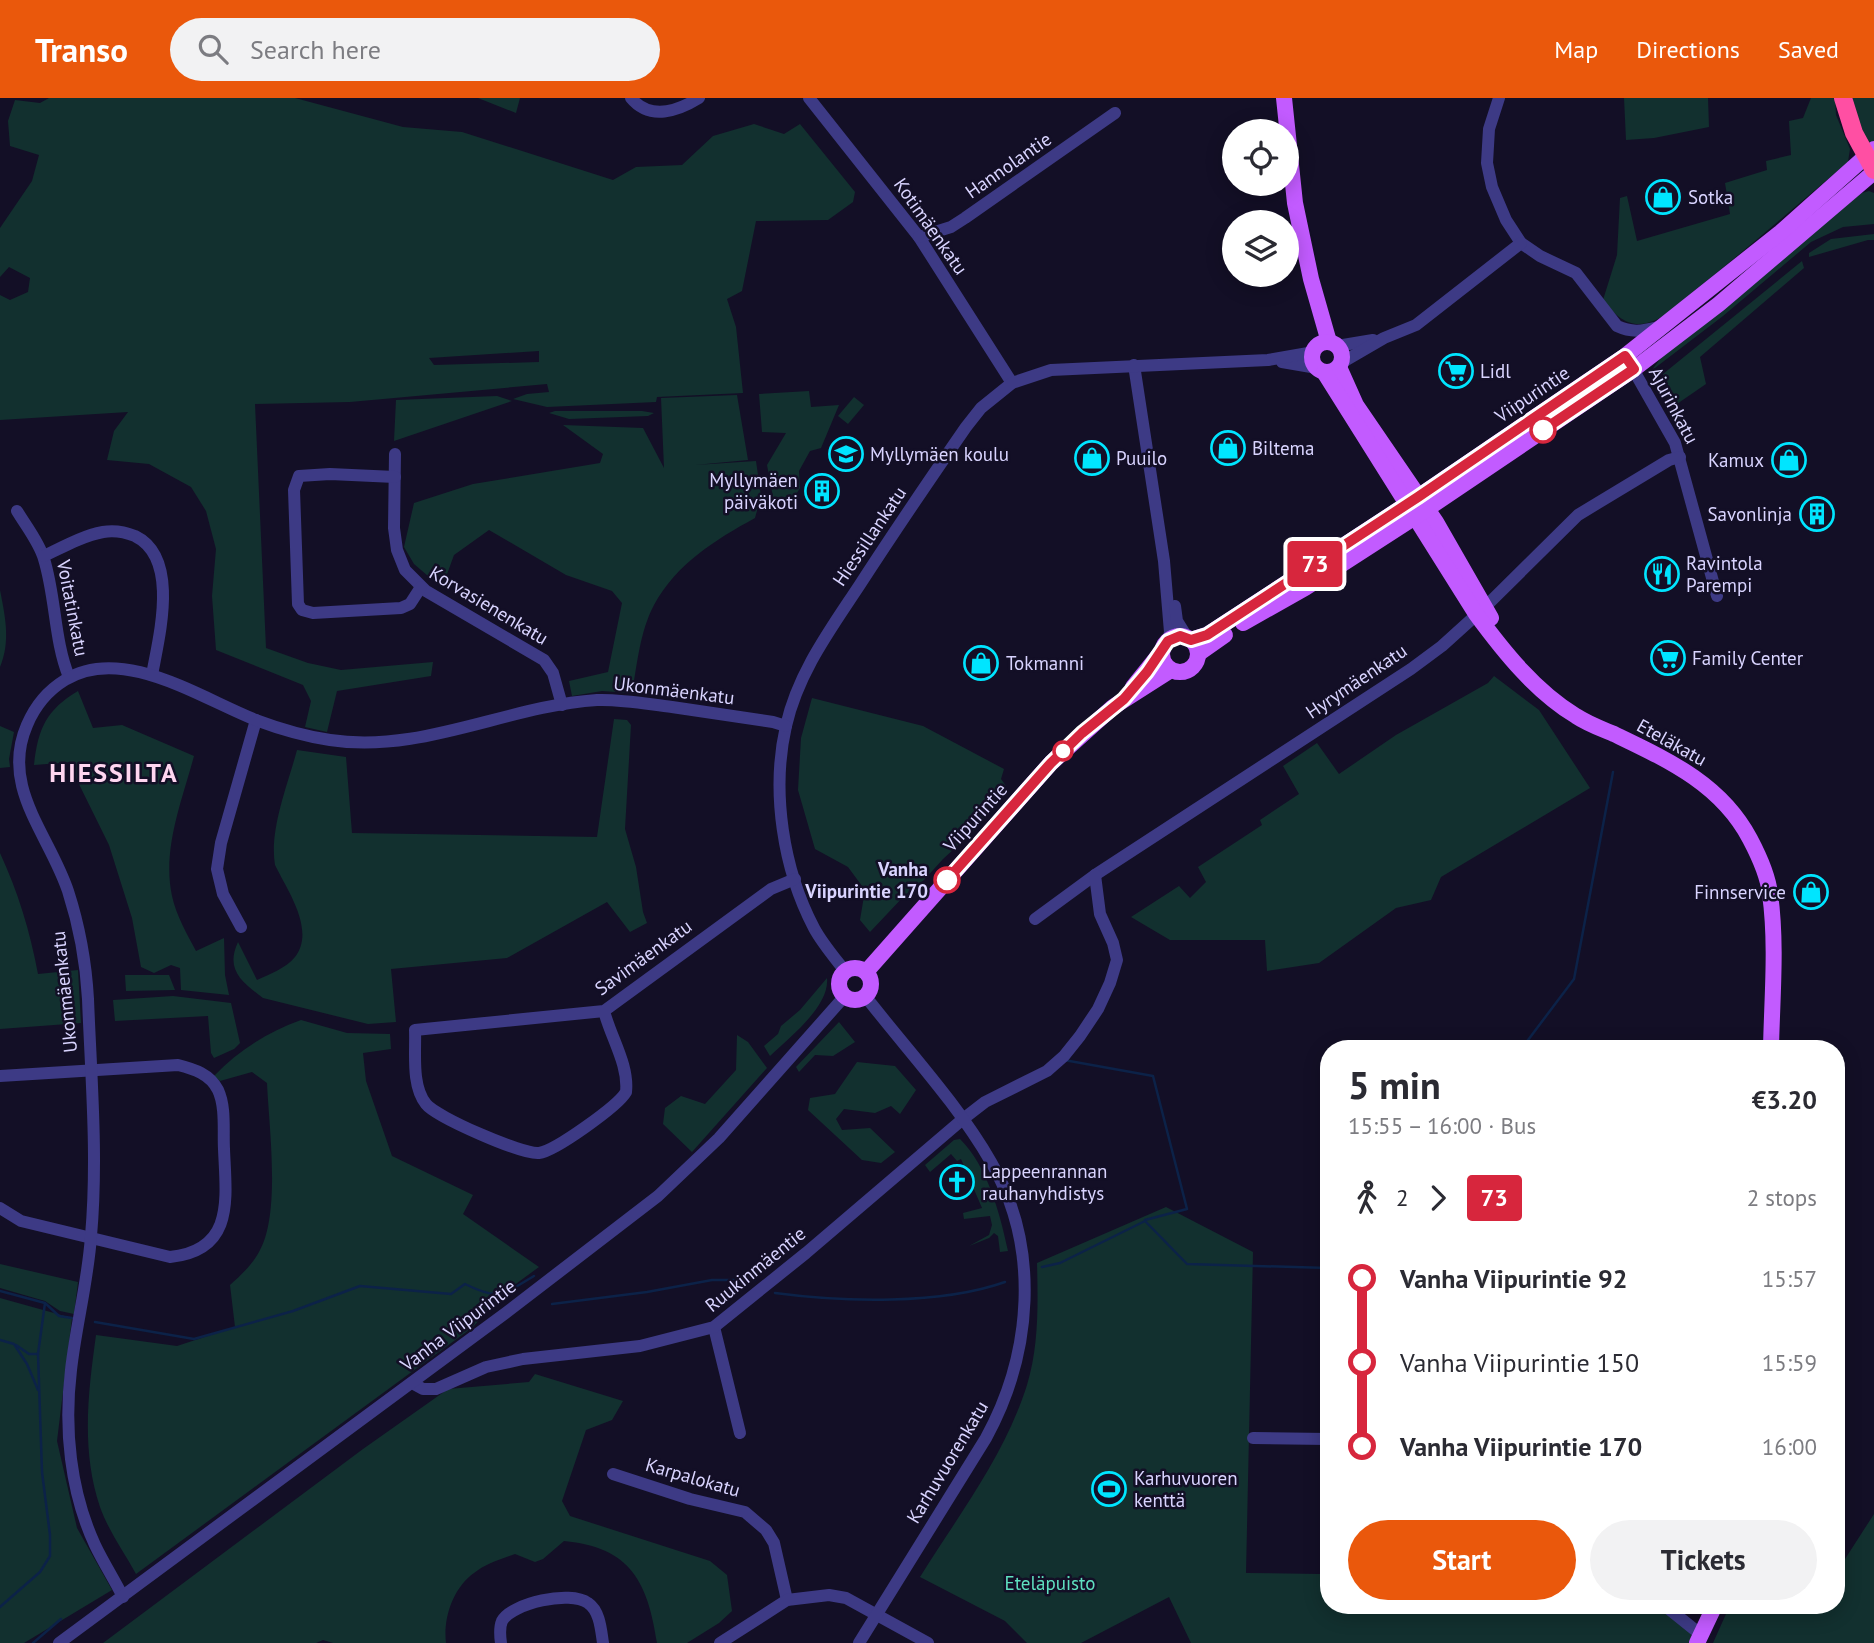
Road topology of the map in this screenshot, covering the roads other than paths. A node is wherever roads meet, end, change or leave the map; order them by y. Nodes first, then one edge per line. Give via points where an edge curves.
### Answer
1 (631, 98) edge
2 (699, 98) edge
3 (809, 98) edge
4 (1284, 98) edge
5 (1499, 98) edge
6 (1843, 98) edge
7 (1115, 113) dead end
8 (1872, 162) edge
9 (919, 237) junction
10 (1521, 243) junction
11 (1665, 325) junction
12 (1327, 357) junction
13 (1629, 363) junction
14 (1134, 365) junction
15 (1012, 383) junction
16 (395, 454) dead end
17 (1680, 457) junction
18 (395, 477) junction
19 (1417, 507) junction
20 (17, 511) dead end
21 (44, 555) junction
22 (1164, 561) junction
23 (421, 587) junction
24 (1717, 596) dead end
25 (1480, 611) junction
26 (1192, 644) junction
27 (1165, 646) junction
28 (1171, 670) junction
29 (152, 675) junction
30 (69, 677) junction
31 (1124, 699) junction
32 (562, 705) junction
33 (256, 720) junction
34 (786, 726) junction
35 (1095, 875) junction
36 (795, 879) junction
37 (1035, 919) dead end
38 (241, 927) dead end
39 (845, 971) junction
40 (866, 972) junction
41 (844, 997) junction
42 (866, 997) junction
43 (604, 1011) junction
44 (1771, 1040) edge
45 (91, 1069) junction
46 (0, 1076) edge
47 (963, 1119) junction
48 (0, 1208) edge
49 (91, 1238) junction
50 (714, 1328) junction
51 (412, 1383) junction
52 (740, 1433) dead end
53 (1253, 1438) dead end
54 (1320, 1439) edge
55 (613, 1474) dead end
56 (123, 1597) junction
57 (787, 1600) junction
58 (1673, 1614) edge
59 (1710, 1614) edge
60 (876, 1615) junction
61 (1699, 1639) edge
62 (59, 1643) edge
63 (501, 1643) edge
64 (603, 1643) edge
65 (720, 1643) edge
66 (859, 1643) edge
67 (928, 1643) edge

1 - 2 street via 643,109 670,112
3 - 9 street, Kotimäenkatu
4 - 12 main road, Eteläkatu via 1293,190
5 - 10 street via 1489,129 1487,163 1506,220
6 - 8 highway via 1853,133
7 - 9 street, Hannolantie via 951,227
8 - 11 main road, Viipurintie
8 - 13 main road, Viipurintie via 1718,304
9 - 15 street, Kotimäenkatu
10 - 11 street via 1576,273 1617,326 1641,332
10 - 12 street, Hiessillankatu via 1416,325
11 - 13 main road, Viipurintie
12 - 14 street, Hiessillankatu
12 - 19 main road, Eteläkatu
13 - 17 street, Ajurinkatu
13 - 19 main road, Viipurintie
14 - 15 street, Hiessillankatu via 1051,370
14 - 22 street
15 - 34 street, Hiessillankatu via 965,426 873,564 810,663
16 - 18 street, Korvasienenkatu
17 - 24 street, Ajurinkatu
17 - 25 street, Hyrymäenkatu via 1578,515
18 - 23 street, Korvasienenkatu via 397,550 405,570
18 - 23 street via 299,477 294,490 298,604 313,613 401,608 410,604
19 - 25 main road, Eteläkatu
19 - 26 main road, Viipurintie
20 - 21 street, Voitatinkatu
21 - 29 street via 105,532 127,533 148,545 160,565 163,584
21 - 30 street, Voitatinkatu via 60,656
22 - 26 street via 1177,621
22 - 27 street via 1170,632
23 - 32 street, Korvasienenkatu via 544,660 553,673
25 - 35 street, Hyrymäenkatu via 1411,668
25 - 44 main road, Eteläkatu via 1503,651 1542,690 1577,717 1683,768 1710,788 1745,829 1770,892
26 - 27 main road via 1180,636
26 - 28 main road via 1195,665 1187,671
27 - 28 main road via 1162,658
27 - 31 main road, Viipurintie
28 - 31 main road, Viipurintie
29 - 30 street, Ukonmäenkatu via 110,668
29 - 33 street, Ukonmäenkatu
30 - 45 street, Ukonmäenkatu via 45,696 32,714 17,760 23,792 68,890 76,922 87,990
31 - 40 main road, Viipurintie via 1051,763
32 - 33 street, Ukonmäenkatu via 424,737 368,743 297,734
32 - 34 street, Ukonmäenkatu via 628,701
33 - 38 street via 217,869 223,894
34 - 36 street, Hiessillankatu via 780,800
35 - 37 street, Hyrymäenkatu
35 - 47 street, Ruukinmäentie via 1100,914 1117,960 1098,1009 1047,1071 985,1102
36 - 39 street, Hiessillankatu via 814,929
36 - 43 street, Savimäenkatu via 761,896
39 - 40 main road via 856,967
39 - 41 main road via 839,981
40 - 42 main road via 872,987
41 - 42 main road
41 - 51 street, Vanha Viipurintie via 680,1176 628,1221
42 - 47 street, Karhuvuorenkatu
43 - 43 street, Savimäenkatu via 415,1030 417,1084 425,1103 520,1151 539,1153 554,1147 615,1106 626,1092 624,1069
45 - 46 street
45 - 49 street, Ukonmäenkatu
45 - 49 street via 178,1065 208,1078 222,1107 226,1200 222,1225 214,1237 186,1255 170,1257
47 - 50 street, Ruukinmäentie
47 - 60 street, Karhuvuorenkatu via 992,1164 1014,1218 1025,1285 1020,1350 1012,1382 991,1429
48 - 49 street via 21,1221
49 - 56 street, Ukonmäenkatu via 71,1367 69,1441 90,1532
50 - 51 street, Ruukinmäentie via 640,1346 486,1367 436,1389
50 - 52 street
51 - 56 street, Vanha Viipurintie
53 - 54 street
55 - 57 street, Karpalokatu via 745,1512 774,1543
56 - 62 street, Vanha Viipurintie
57 - 60 street via 837,1596
57 - 65 street
58 - 61 street
59 - 61 main road
60 - 66 street, Karhuvuorenkatu
60 - 67 street
63 - 64 street via 501,1623 511,1610 570,1596 589,1603 597,1614

